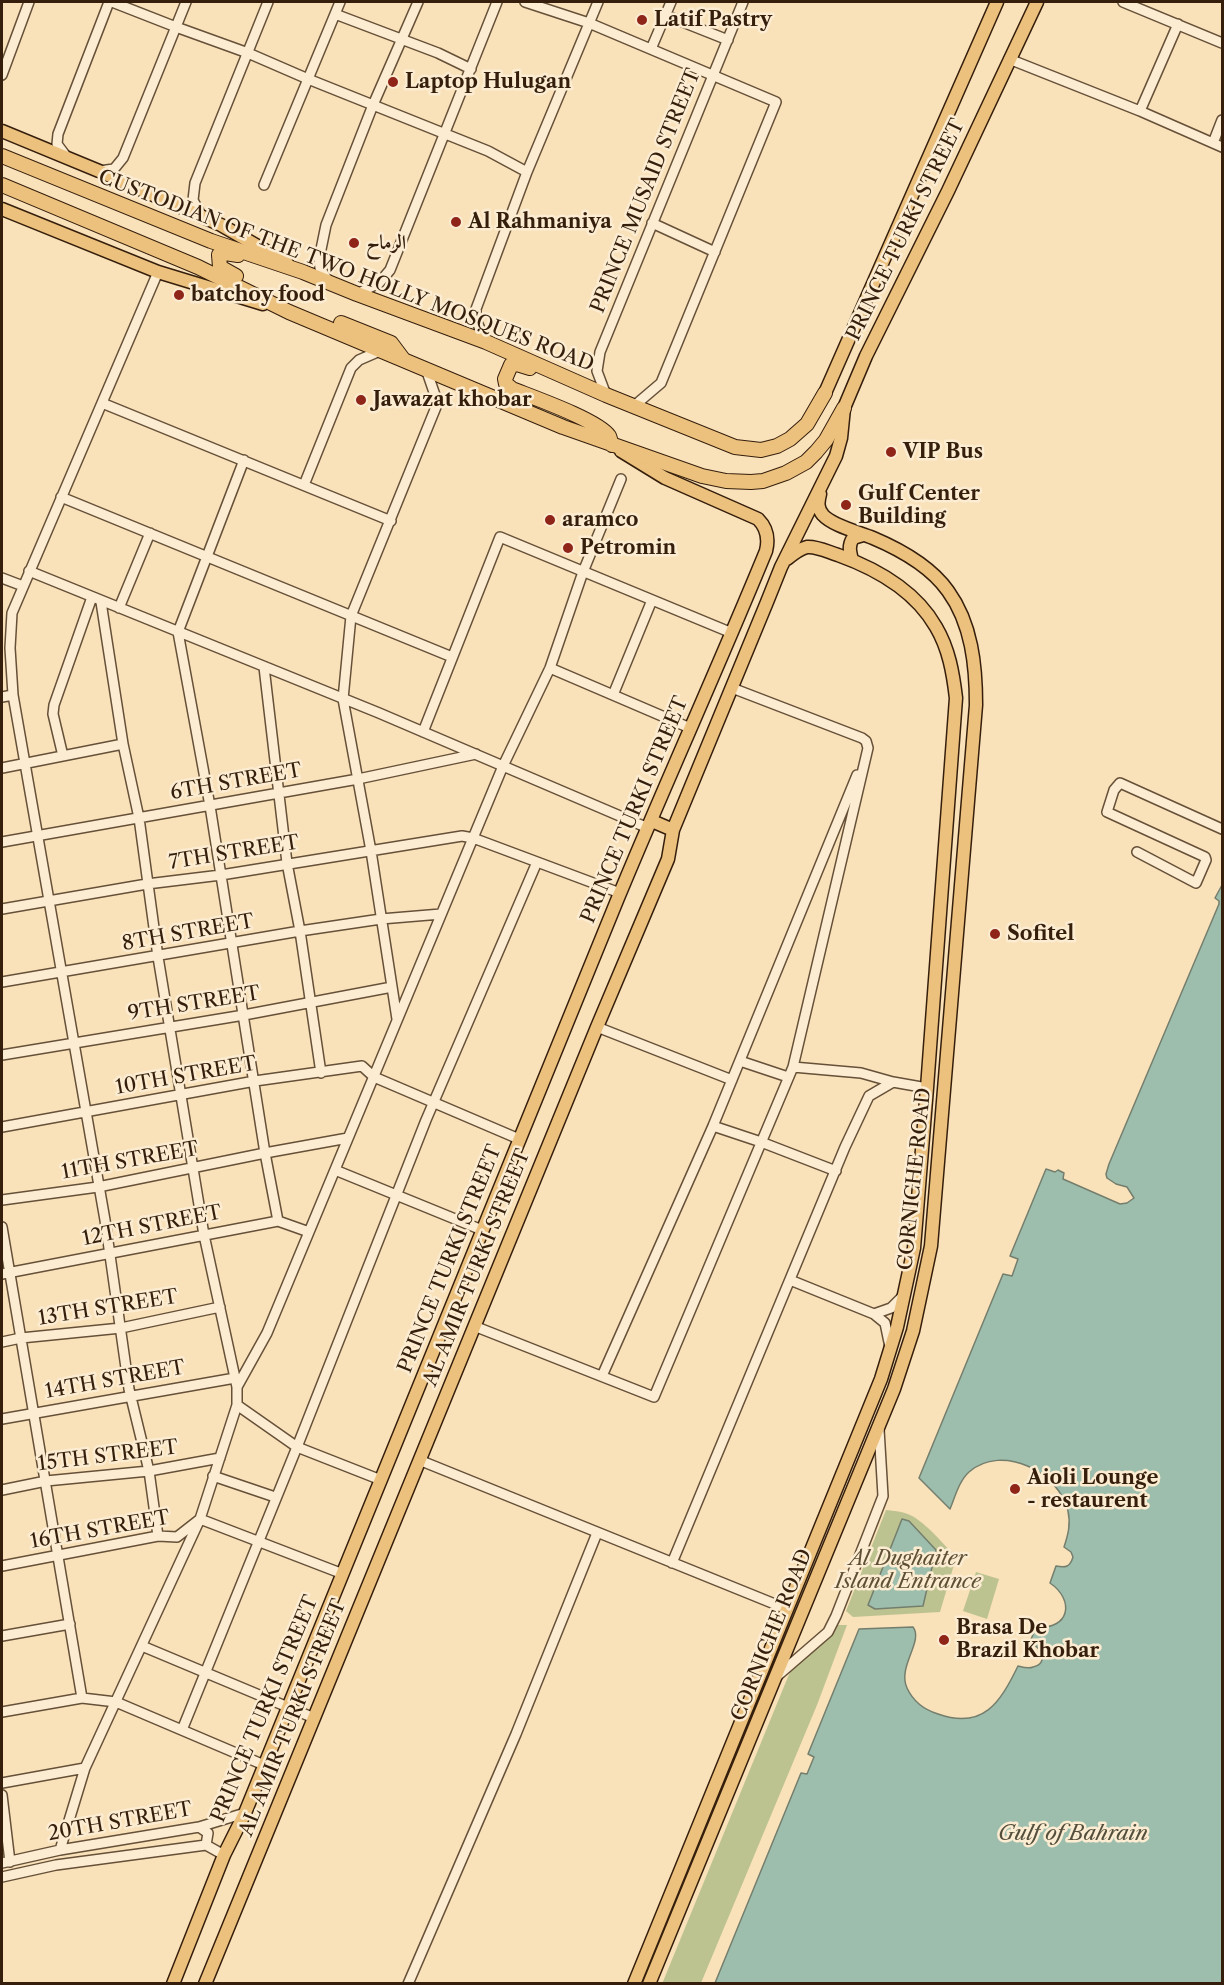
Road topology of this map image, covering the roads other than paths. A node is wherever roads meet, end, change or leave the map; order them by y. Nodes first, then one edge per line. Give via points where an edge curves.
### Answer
1 (29, 2) edge
2 (110, 2) edge
3 (186, 2) edge
4 (268, 2) edge
5 (340, 2) edge
6 (418, 2) edge
7 (497, 2) edge
8 (525, 2) edge
9 (598, 2) edge
10 (671, 2) edge
11 (743, 2) edge
12 (997, 2) edge
13 (1036, 2) edge
14 (1123, 2) edge
15 (335, 14) junction
16 (665, 15) junction
17 (589, 23) junction
18 (1178, 24) junction
19 (176, 27) junction
20 (400, 40) junction
21 (728, 40) junction
22 (1222, 43) edge
23 (651, 49) junction
24 (248, 53) junction
25 (1009, 59) junction
26 (471, 69) junction
27 (2, 75) edge
28 (713, 75) junction
29 (308, 79) junction
30 (373, 105) junction
31 (1140, 111) junction
32 (1222, 120) edge
33 (2, 131) edge
34 (445, 133) junction
35 (1218, 145) edge
36 (2, 156) edge
37 (67, 158) junction
38 (99, 171) junction
39 (527, 172) junction
40 (265, 181) dead end
41 (2, 185) edge
42 (2, 209) edge
43 (202, 217) junction
44 (652, 223) junction
45 (715, 252) junction
46 (272, 262) junction
47 (158, 272) junction
48 (303, 272) junction
49 (330, 284) junction
50 (357, 294) junction
51 (289, 312) junction
52 (486, 342) junction
53 (382, 350) junction
54 (404, 359) junction
55 (426, 369) junction
56 (591, 387) junction
57 (825, 393) joint
58 (606, 395) junction
59 (102, 403) junction
60 (634, 406) junction
61 (844, 408) junction
62 (612, 445) junction
63 (244, 460) junction
64 (621, 479) dead end
65 (824, 480) junction
66 (304, 485) junction
67 (61, 497) junction
68 (391, 521) junction
69 (150, 533) junction
70 (863, 535) junction
71 (207, 557) junction
72 (852, 560) junction
73 (781, 567) junction
74 (29, 571) junction
75 (583, 572) junction
76 (2, 578) edge
77 (23, 586) junction
78 (97, 599) junction
79 (652, 600) junction
80 (119, 608) junction
81 (351, 616) junction
82 (12, 627) junction
83 (2, 628) edge
84 (178, 632) junction
85 (732, 633) junction
86 (452, 657) junction
87 (264, 667) junction
88 (550, 668) junction
89 (732, 688) junction
90 (14, 695) junction
91 (613, 695) junction
92 (2, 697) edge
93 (343, 699) junction
94 (690, 728) junction
95 (423, 732) junction
96 (123, 744) junction
97 (868, 748) junction
98 (476, 754) junction
99 (63, 756) junction
100 (26, 764) junction
101 (503, 766) junction
102 (2, 768) edge
103 (358, 779) junction
104 (278, 793) junction
105 (210, 806) junction
106 (139, 818) junction
107 (650, 825) junction
108 (1222, 829) edge
109 (673, 830) junction
110 (38, 836) junction
111 (473, 838) junction
112 (2, 842) edge
113 (371, 851) junction
114 (1137, 852) dead end
115 (537, 862) junction
116 (287, 863) junction
117 (221, 875) junction
118 (147, 884) junction
119 (620, 893) junction
120 (49, 903) junction
121 (2, 909) edge
122 (441, 914) junction
123 (381, 919) junction
124 (300, 931) junction
125 (232, 944) junction
126 (158, 957) junction
127 (62, 972) junction
128 (2, 982) edge
129 (392, 987) junction
130 (311, 1002) junction
131 (244, 1015) junction
132 (397, 1021) junction
133 (169, 1027) junction
134 (597, 1027) junction
135 (74, 1042) junction
136 (2, 1055) edge
137 (740, 1061) junction
138 (793, 1067) junction
139 (321, 1073) junction
140 (374, 1077) junction
141 (788, 1077) junction
142 (732, 1080) junction
143 (255, 1081) junction
144 (893, 1082) junction
145 (927, 1088) junction
146 (180, 1095) junction
147 (434, 1103) junction
148 (86, 1113) junction
149 (713, 1126) junction
150 (2, 1127) edge
151 (348, 1138) junction
152 (519, 1139) junction
153 (760, 1142) junction
154 (265, 1153) junction
155 (194, 1168) junction
156 (335, 1170) junction
157 (836, 1171) junction
158 (98, 1187) junction
159 (396, 1195) junction
160 (2, 1200) edge
161 (278, 1221) junction
162 (2, 1227) edge
163 (482, 1230) junction
164 (309, 1232) junction
165 (204, 1235) junction
166 (110, 1252) junction
167 (6, 1273) edge
168 (790, 1280) junction
169 (903, 1296) junction
170 (220, 1307) junction
171 (874, 1314) junction
172 (474, 1326) junction
173 (121, 1328) junction
174 (21, 1338) junction
175 (2, 1342) edge
176 (890, 1349) junction
177 (602, 1376) junction
178 (236, 1383) junction
179 (131, 1396) junction
180 (237, 1405) junction
181 (34, 1412) junction
182 (2, 1419) edge
183 (878, 1428) junction
184 (297, 1447) junction
185 (220, 1458) junction
186 (420, 1460) junction
187 (149, 1471) junction
188 (213, 1476) junction
189 (381, 1480) junction
190 (46, 1482) junction
191 (2, 1490) edge
192 (275, 1497) junction
193 (200, 1519) junction
194 (597, 1533) junction
195 (158, 1536) junction
196 (258, 1542) junction
197 (58, 1554) junction
198 (672, 1563) junction
199 (2, 1566) edge
200 (343, 1574) junction
201 (787, 1609) junction
202 (70, 1624) junction
203 (2, 1636) edge
204 (142, 1646) junction
205 (205, 1672) junction
206 (776, 1677) junction
207 (82, 1698) junction
208 (116, 1702) junction
209 (288, 1707) junction
210 (2, 1712) edge
211 (314, 1718) junction
212 (182, 1730) junction
213 (264, 1765) junction
214 (85, 1768) junction
215 (2, 1783) edge
216 (2, 1795) edge
217 (245, 1813) junction
218 (199, 1827) junction
219 (206, 1845) junction
220 (60, 1850) junction
221 (224, 1854) junction
222 (6, 1862) edge
223 (2, 1877) edge
224 (173, 1983) edge
225 (205, 1983) edge
226 (408, 1983) edge
227 (634, 1983) edge
228 (649, 1983) edge

1 - 27 street
2 - 19 street
2 - 37 street via 58,134 58,147
3 - 19 street
4 - 24 street
5 - 15 street
6 - 20 street
7 - 26 street
8 - 17 street
9 - 17 street
10 - 16 street
11 - 21 street, PRINCE MUSAID STREET
12 - 57 main road, PRINCE TURKI STREET
13 - 25 main road, PRINCE TURKI STREET
14 - 18 street
15 - 20 street
15 - 29 street
16 - 21 street
16 - 23 street
17 - 23 street
17 - 39 street
18 - 22 street
18 - 31 street
19 - 24 street
19 - 38 street via 121,163 114,169
20 - 26 street
20 - 30 street
21 - 28 street, PRINCE MUSAID STREET
23 - 28 street
24 - 29 street
24 - 43 street via 195,183 193,200
25 - 31 street
25 - 61 main road, PRINCE TURKI STREET
26 - 34 street
28 - 44 street, PRINCE MUSAID STREET
28 - 45 street via 776,102
29 - 30 street
29 - 40 street
30 - 34 street
30 - 49 street via 321,243 320,268
31 - 35 street
32 - 35 street
33 - 37 main road
34 - 39 street
34 - 50 street via 390,270 379,283
36 - 46 highway, CUSTODIAN OF THE TWO HOLLY MOSQUES ROAD
37 - 38 main road
38 - 43 main road
39 - 52 street via 476,309 476,320
41 - 51 highway via 198,267
42 - 47 main road
43 - 48 main road
44 - 45 street
44 - 58 street, PRINCE MUSAID STREET via 600,352 597,370
45 - 60 street via 661,383
46 - 48 highway, CUSTODIAN OF THE TWO HOLLY MOSQUES ROAD
46 - 54 highway via 237,254 219,255 220,267 256,288 391,343
47 - 51 main road
47 - 59 street
48 - 49 highway, CUSTODIAN OF THE TWO HOLLY MOSQUES ROAD
49 - 50 highway, CUSTODIAN OF THE TWO HOLLY MOSQUES ROAD
50 - 52 highway, CUSTODIAN OF THE TWO HOLLY MOSQUES ROAD
51 - 53 highway
52 - 56 highway, CUSTODIAN OF THE TWO HOLLY MOSQUES ROAD
53 - 54 highway
53 - 66 street via 351,368
54 - 55 highway
55 - 62 highway
55 - 68 street via 436,398 435,407
56 - 58 highway, CUSTODIAN OF THE TWO HOLLY MOSQUES ROAD
56 - 62 highway via 517,364 511,365 505,379 512,389 594,425 609,436
57 - 60 highway, CUSTODIAN OF THE TWO HOLLY MOSQUES ROAD via 799,432 777,446 761,450 735,447
58 - 60 highway, CUSTODIAN OF THE TWO HOLLY MOSQUES ROAD
59 - 63 street
59 - 67 street
61 - 62 highway via 811,457 786,473 763,481 712,479
61 - 65 main road, PRINCE TURKI STREET via 842,438
62 - 85 main road, PRINCE TURKI STREET via 664,478 758,519 766,531 766,551
63 - 66 street
63 - 71 street
64 - 75 street
65 - 70 main road, CORNICHE ROAD via 818,502 821,513 831,522
65 - 73 main road, PRINCE TURKI STREET
66 - 68 street
67 - 69 street
67 - 74 street
68 - 81 street
69 - 71 street
69 - 80 street
70 - 72 main road via 850,543
70 - 183 main road, CORNICHE ROAD via 913,560 948,591 967,630 976,672 932,1246 913,1331
71 - 81 street
71 - 84 street
72 - 73 main road, CORNICHE ROAD via 807,547 794,553
72 - 145 main road, CORNICHE ROAD via 889,579 919,603 944,642 954,678 956,698
73 - 89 main road, AL AMIR TURKI STREET
74 - 77 street
74 - 78 street
75 - 79 street
75 - 86 street via 500,537
75 - 88 street
76 - 77 street
77 - 82 street via 12,613
78 - 80 street
78 - 96 street
78 - 99 street via 54,705
79 - 85 street
79 - 91 street
80 - 84 street
81 - 86 street
81 - 93 street
82 - 83 street
82 - 90 street
84 - 87 street
84 - 105 street
85 - 94 main road, PRINCE TURKI STREET
86 - 95 street
87 - 93 street
87 - 104 street
88 - 91 street
88 - 101 street
89 - 97 street via 862,738
89 - 109 main road, AL AMIR TURKI STREET
90 - 92 street
90 - 100 street
91 - 94 street
93 - 95 street
93 - 103 street
94 - 107 main road, PRINCE TURKI STREET
95 - 98 street
96 - 99 street
96 - 106 street
97 - 137 street
97 - 138 street
98 - 101 street
98 - 103 street, 6TH STREET
99 - 100 street
100 - 102 street
100 - 110 street
101 - 107 street
101 - 111 street
103 - 104 street, 6TH STREET
103 - 113 street
104 - 105 street, 6TH STREET
104 - 116 street
105 - 106 street, 6TH STREET
105 - 117 street
106 - 110 street, 6TH STREET
106 - 118 street
107 - 109 main road
107 - 119 main road, PRINCE TURKI STREET
108 - 114 street via 1120,783 1107,812 1206,860 1196,883
109 - 134 main road, AL AMIR TURKI STREET via 668,859
110 - 112 street, 6TH STREET
110 - 120 street
111 - 113 street, 7TH STREET via 462,836
111 - 115 street
111 - 122 street
113 - 116 street, 7TH STREET
113 - 123 street
115 - 119 street
115 - 147 street
116 - 117 street, 7TH STREET
116 - 124 street
117 - 118 street, 7TH STREET
117 - 125 street
118 - 120 street, 7TH STREET
118 - 126 street
119 - 152 main road, PRINCE TURKI STREET
120 - 121 street, 7TH STREET
120 - 127 street
122 - 123 street, 8TH STREET
122 - 132 street
123 - 124 street, 8TH STREET
123 - 129 street
124 - 125 street, 8TH STREET
124 - 130 street
125 - 126 street, 8TH STREET
125 - 131 street
126 - 127 street, 8TH STREET
126 - 133 street
127 - 128 street, 8TH STREET
127 - 135 street
129 - 130 street, 9TH STREET
129 - 132 street
130 - 131 street, 9TH STREET
130 - 139 street
131 - 133 street, 9TH STREET
131 - 143 street
132 - 140 street
133 - 135 street, 9TH STREET
133 - 146 street
134 - 142 street
134 - 172 main road, AL AMIR TURKI STREET
135 - 136 street, 9TH STREET
135 - 148 street
137 - 141 street
137 - 142 street
138 - 141 street
138 - 144 street via 861,1073
139 - 140 street, 10TH STREET via 362,1066
139 - 143 street, 10TH STREET
140 - 147 street
140 - 151 street
141 - 153 street
142 - 149 street
143 - 146 street, 10TH STREET
143 - 154 street
144 - 145 street
144 - 157 street via 869,1096
145 - 169 main road, CORNICHE ROAD via 914,1248
146 - 148 street, 10TH STREET
146 - 155 street
147 - 152 street
147 - 159 street
148 - 150 street, 10TH STREET
148 - 158 street
149 - 153 street
149 - 177 street
151 - 154 street, 11TH STREET
151 - 156 street
152 - 163 main road, PRINCE TURKI STREET
153 - 157 street
153 - 177 street via 654,1397
154 - 155 street, 11TH STREET
154 - 161 street
155 - 158 street, 11TH STREET
155 - 165 street
156 - 159 street
156 - 164 street
157 - 168 street
158 - 160 street, 11TH STREET
158 - 166 street
159 - 163 street
159 - 184 street
161 - 164 street
161 - 165 street, 12TH STREET
162 - 167 street
163 - 189 main road, PRINCE TURKI STREET
164 - 178 street via 267,1333
165 - 166 street, 12TH STREET
165 - 170 street
166 - 167 street, 12TH STREET
166 - 173 street
167 - 174 street
168 - 171 street
168 - 198 street
169 - 171 street via 891,1308
169 - 176 main road, CORNICHE ROAD
170 - 173 street, 13TH STREET
170 - 178 street
171 - 176 street via 885,1323
172 - 177 street
172 - 186 main road, AL AMIR TURKI STREET
173 - 174 street, 13TH STREET
173 - 179 street
174 - 175 street, 13TH STREET
174 - 181 street
176 - 201 main road, CORNICHE ROAD
178 - 179 street, 14TH STREET
178 - 180 street
179 - 181 street, 14TH STREET
179 - 187 street
180 - 184 street
180 - 185 street
181 - 182 street, 14TH STREET
181 - 190 street
183 - 206 main road, CORNICHE ROAD
183 - 206 street via 883,1496 836,1616 828,1632
184 - 189 street
184 - 192 street
185 - 187 street, 15TH STREET
185 - 188 street
186 - 194 street
186 - 211 main road, AL AMIR TURKI STREET
187 - 190 street, 15TH STREET
187 - 195 street
188 - 192 street
188 - 193 street
189 - 200 main road, PRINCE TURKI STREET
190 - 191 street, 15TH STREET
190 - 197 street
192 - 196 street
193 - 195 street, 16TH STREET via 177,1537
193 - 196 street
193 - 204 street
194 - 198 street
194 - 226 street via 516,1734
195 - 197 street, 16TH STREET
196 - 200 street
196 - 205 street
197 - 199 street, 16TH STREET
197 - 202 street
198 - 201 street
200 - 209 main road, PRINCE TURKI STREET
201 - 227 main road, CORNICHE ROAD
202 - 203 street
202 - 207 street
204 - 205 street
204 - 208 street
205 - 209 street
205 - 212 street
206 - 228 main road, CORNICHE ROAD
207 - 208 street
207 - 210 street
208 - 212 street
208 - 214 street
209 - 211 street
209 - 213 main road, PRINCE TURKI STREET
211 - 225 main road, AL AMIR TURKI STREET
212 - 213 street
213 - 217 main road, PRINCE TURKI STREET
214 - 215 street
214 - 220 street
216 - 222 street
217 - 218 street, 20TH STREET
217 - 221 main road, PRINCE TURKI STREET
218 - 219 street via 208,1833
218 - 220 street, 20TH STREET
219 - 221 street, 20TH STREET
219 - 223 street, 20TH STREET via 56,1865
220 - 222 street, 20TH STREET
221 - 224 main road, PRINCE TURKI STREET

